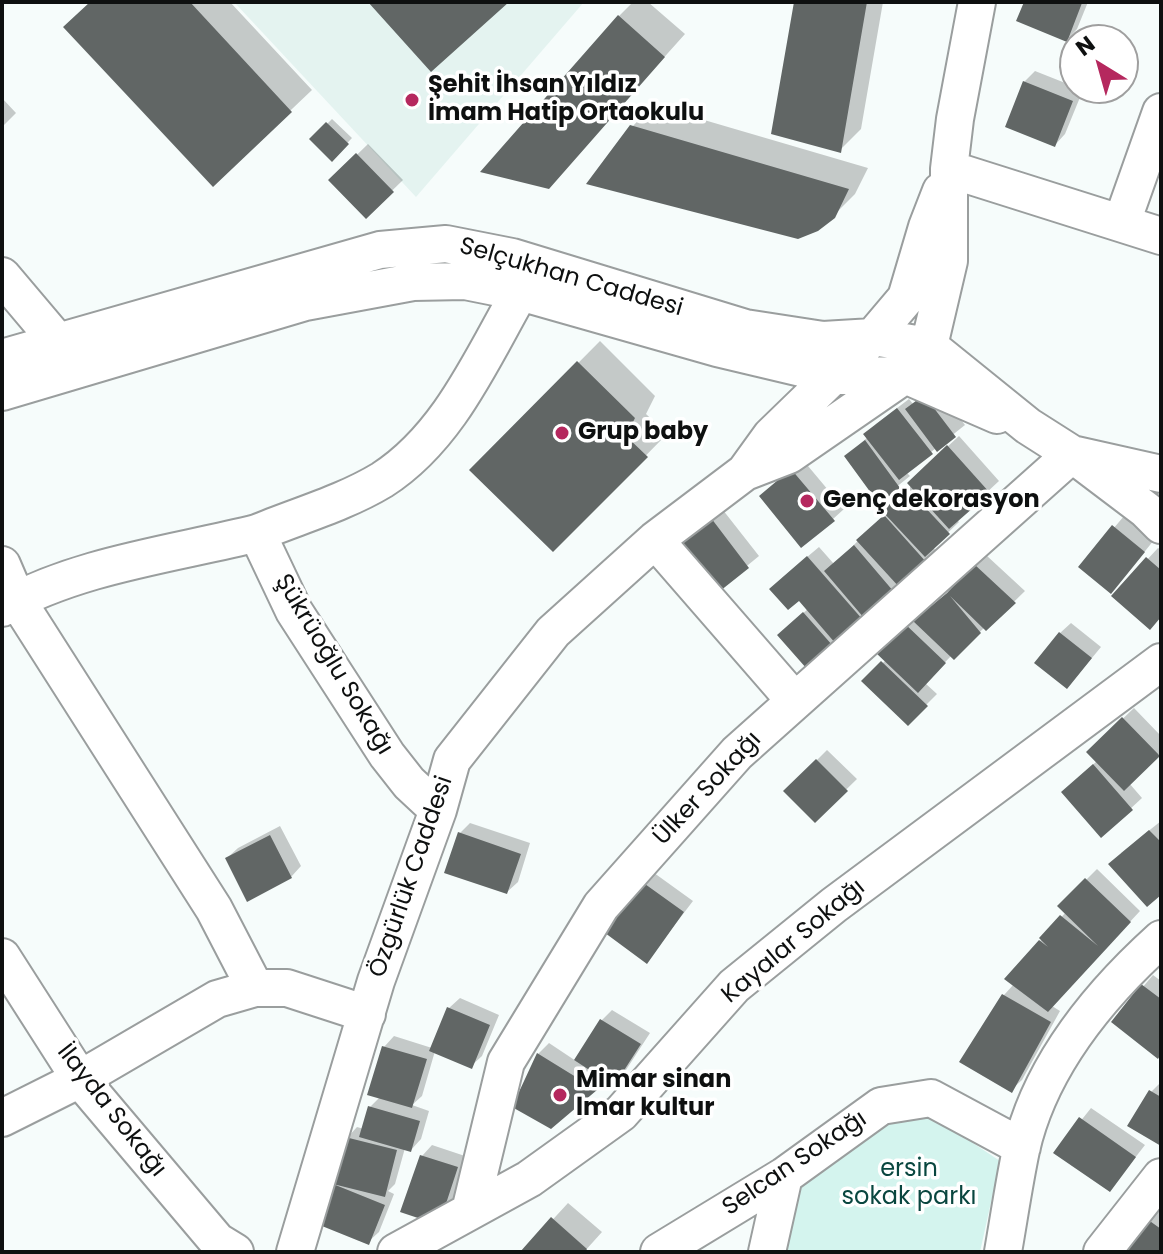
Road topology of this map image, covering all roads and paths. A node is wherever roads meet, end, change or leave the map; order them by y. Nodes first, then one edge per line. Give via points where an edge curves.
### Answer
1 (977, 2) edge
2 (1161, 112) edge
3 (949, 169) junction
4 (1122, 222) junction
5 (1161, 236) edge
6 (2, 276) edge
7 (520, 292) junction
8 (873, 337) junction
9 (57, 341) junction
10 (929, 346) junction
11 (2, 358) edge
12 (905, 375) junction
13 (835, 376) junction
14 (2, 392) edge
15 (1028, 426) junction
16 (1072, 454) junction
17 (745, 472) junction
18 (1161, 474) edge
19 (1161, 525) edge
20 (257, 533) junction
21 (655, 540) junction
22 (2, 565) edge
23 (9, 604) edge
24 (1161, 662) edge
25 (795, 701) junction
26 (438, 810) junction
27 (1161, 939) edge
28 (2, 957) edge
29 (255, 988) junction
30 (367, 1014) junction
31 (80, 1079) junction
32 (2, 1118) edge
33 (1022, 1147) junction
34 (784, 1176) junction
35 (1161, 1177) edge
36 (470, 1211) junction
37 (235, 1252) edge
38 (295, 1252) edge
39 (396, 1252) edge
40 (659, 1252) edge
41 (767, 1252) edge
42 (1003, 1252) edge
43 (1102, 1252) edge

1 - 3 street, Özgürlük Caddesi
2 - 4 street
3 - 4 street
3 - 8 street, Özgürlük Caddesi via 906,298
3 - 10 street, Özgürlük Caddesi via 949,261
4 - 5 street
6 - 9 street
7 - 13 street, Selçukhan Caddesi
7 - 14 street, Selçukhan Caddesi via 465,281 413,282 321,299
7 - 20 street via 449,413 416,453 361,491
8 - 9 street, Selçukhan Caddesi via 823,340 745,328 512,257 446,244 380,250
8 - 10 street, Selçukhan Caddesi
8 - 13 street, Özgürlük Caddesi
9 - 11 street, Selçukhan Caddesi
10 - 12 street, Özgürlük Caddesi
10 - 15 street, Selçukhan Caddesi
12 - 13 street, Selçukhan Caddesi
12 - 15 street, Selçukhan Caddesi
12 - 17 street, Özgürlük Caddesi via 789,455
13 - 17 street, Özgürlük Caddesi via 771,436
15 - 16 street, Selçukhan Caddesi
16 - 18 street
16 - 19 street, Selçukhan Caddesi
16 - 25 street, Ülker Sokağı
17 - 21 street, Özgürlük Caddesi
20 - 23 street via 119,565
20 - 26 street, Şükrüoğlu Sokağı via 294,611 387,755
21 - 25 street
21 - 26 street, Özgürlük Caddesi via 553,632 452,760
22 - 23 street
23 - 29 street via 214,909
24 - 36 street, Kayalar Sokağı via 834,905 734,986 621,1113 529,1179
25 - 36 street, Ülker Sokağı via 737,753 601,906 506,1062
26 - 30 street, Özgürlük Caddesi
27 - 33 street via 1101,998 1069,1043 1041,1094
28 - 31 street, İlayda Sokağı
29 - 30 street via 287,988
29 - 31 street via 217,999
30 - 38 street, Özgürlük Caddesi
31 - 32 street
31 - 37 street, İlayda Sokağı via 217,1241
33 - 34 street, Selcan Sokağı via 931,1098 881,1106
33 - 42 street
34 - 40 street, Selcan Sokağı
34 - 41 street
35 - 43 street
36 - 39 street, Kayalar Sokağı

